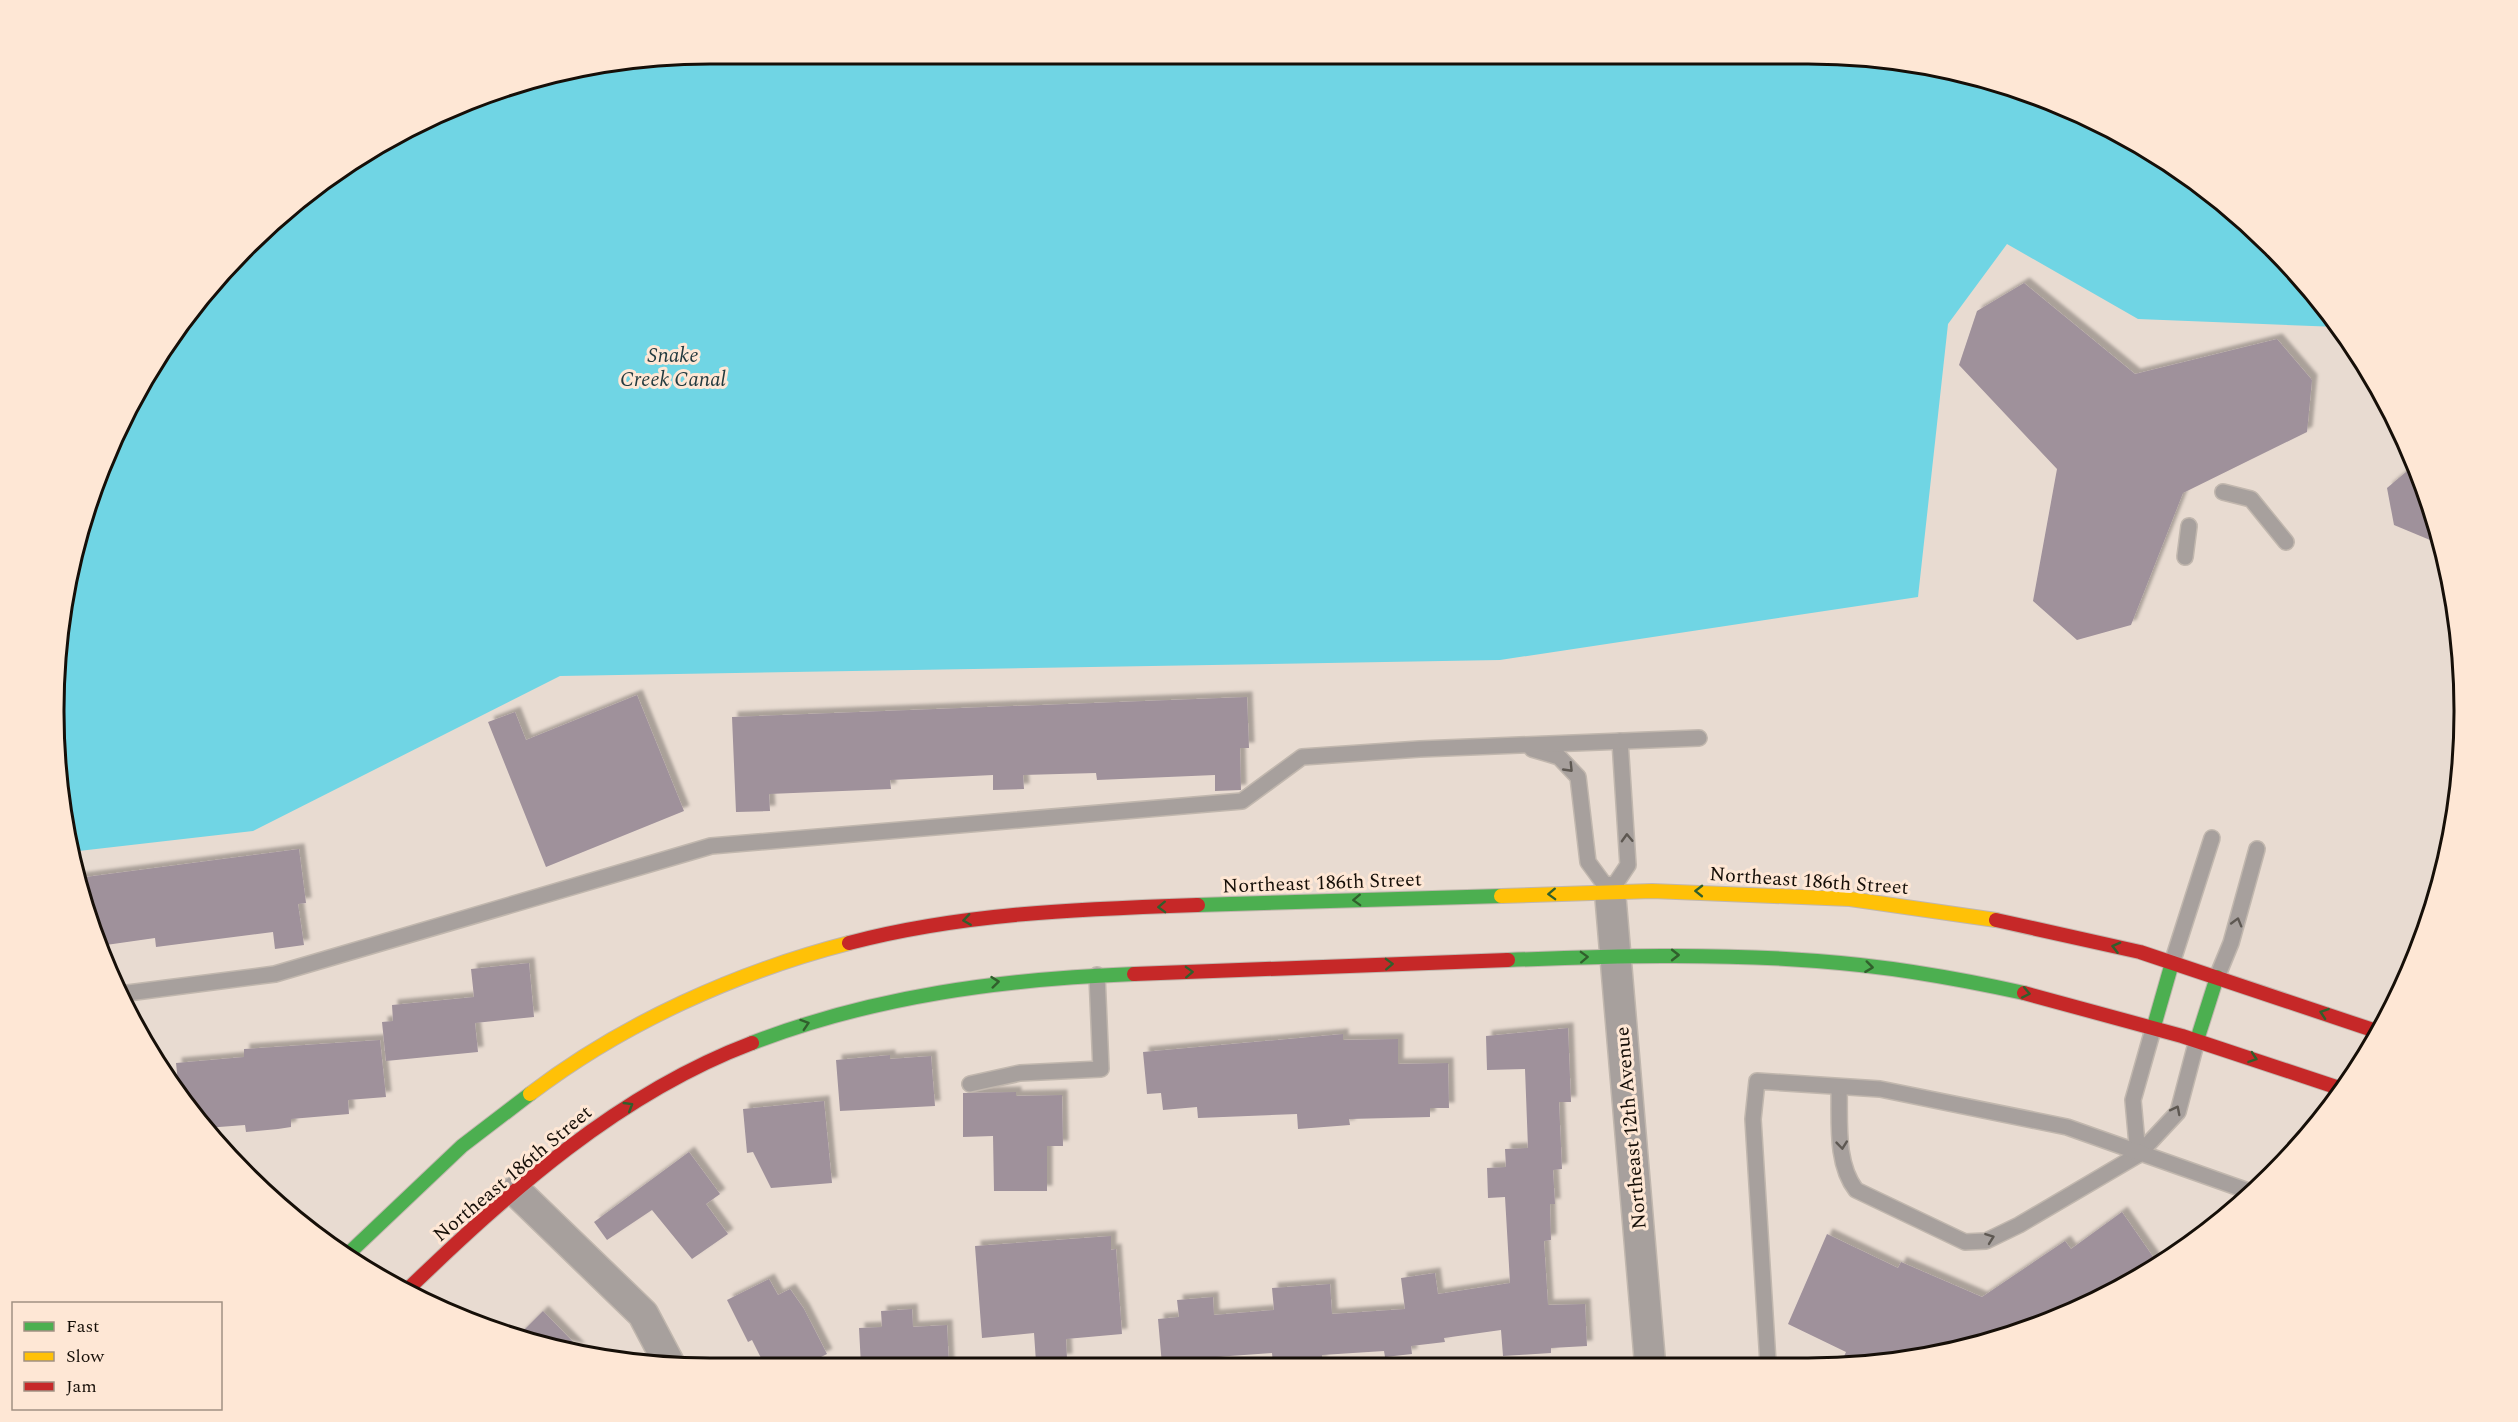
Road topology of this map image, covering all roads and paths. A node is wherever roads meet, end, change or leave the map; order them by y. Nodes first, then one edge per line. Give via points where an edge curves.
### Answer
1 (2223, 492) dead end
2 (2190, 526) dead end
3 (2286, 542) dead end
4 (2185, 558) dead end
5 (1699, 738) dead end
6 (1620, 741) junction
7 (1517, 745) junction
8 (2212, 838) dead end
9 (2258, 849) dead end
10 (1610, 892) junction
11 (1616, 956) junction
12 (2172, 963) junction
13 (1097, 975) junction
14 (2217, 977) junction
15 (129, 993) edge
16 (2154, 1026) junction
17 (2370, 1029) edge
18 (2197, 1040) junction
19 (970, 1084) dead end
20 (2333, 1086) edge
21 (1839, 1087) junction
22 (2138, 1155) junction
23 (2242, 1189) edge
24 (516, 1191) junction
25 (353, 1249) edge
26 (413, 1285) edge
27 (665, 1356) edge
28 (1650, 1358) edge
29 (1768, 1358) edge

1 - 3 lane via 2251,499
2 - 4 lane
5 - 6 lane
6 - 7 lane
10 -> 6 lane via 1628,865
7 -> 10 lane via 1559,757 1578,777 1588,862
7 - 15 lane via 1302,758 1242,801 711,846 275,974
8 - 12 lane
14 -> 9 lane
10 - 11 street, Northeast 12th Avenue
12 -> 10 main road, Northeast 186th Street via 2046,930 1850,898 1745,892
10 -> 25 main road, Northeast 186th Street via 1027,913 926,926 828,948 683,1002 592,1051 462,1146
13 -> 11 main road, Northeast 186th Street
11 -> 16 main road, Northeast 186th Street via 1757,957 1914,972 2029,993
11 - 28 street, Northeast 12th Avenue
12 - 14 main road, Northeast 186th Street
12 - 16 main road
13 - 19 lane via 1101,1069 1020,1073
24 -> 13 main road, Northeast 186th Street via 597,1125 721,1055 762,1038 849,1011 944,989
17 -> 14 main road, Northeast 186th Street
14 - 18 main road
16 - 18 main road, Northeast 186th Street
16 - 22 lane via 2133,1100
18 -> 20 main road, Northeast 186th Street
22 -> 18 lane via 2178,1112
21 - 22 lane via 1880,1089 2067,1127
21 -> 22 lane via 1847,1178 1857,1190 1965,1242 1986,1241 2019,1225
21 - 29 lane via 1758,1081 1753,1119
22 - 23 lane
24 - 26 main road, Northeast 186th Street
24 - 27 street via 643,1314

